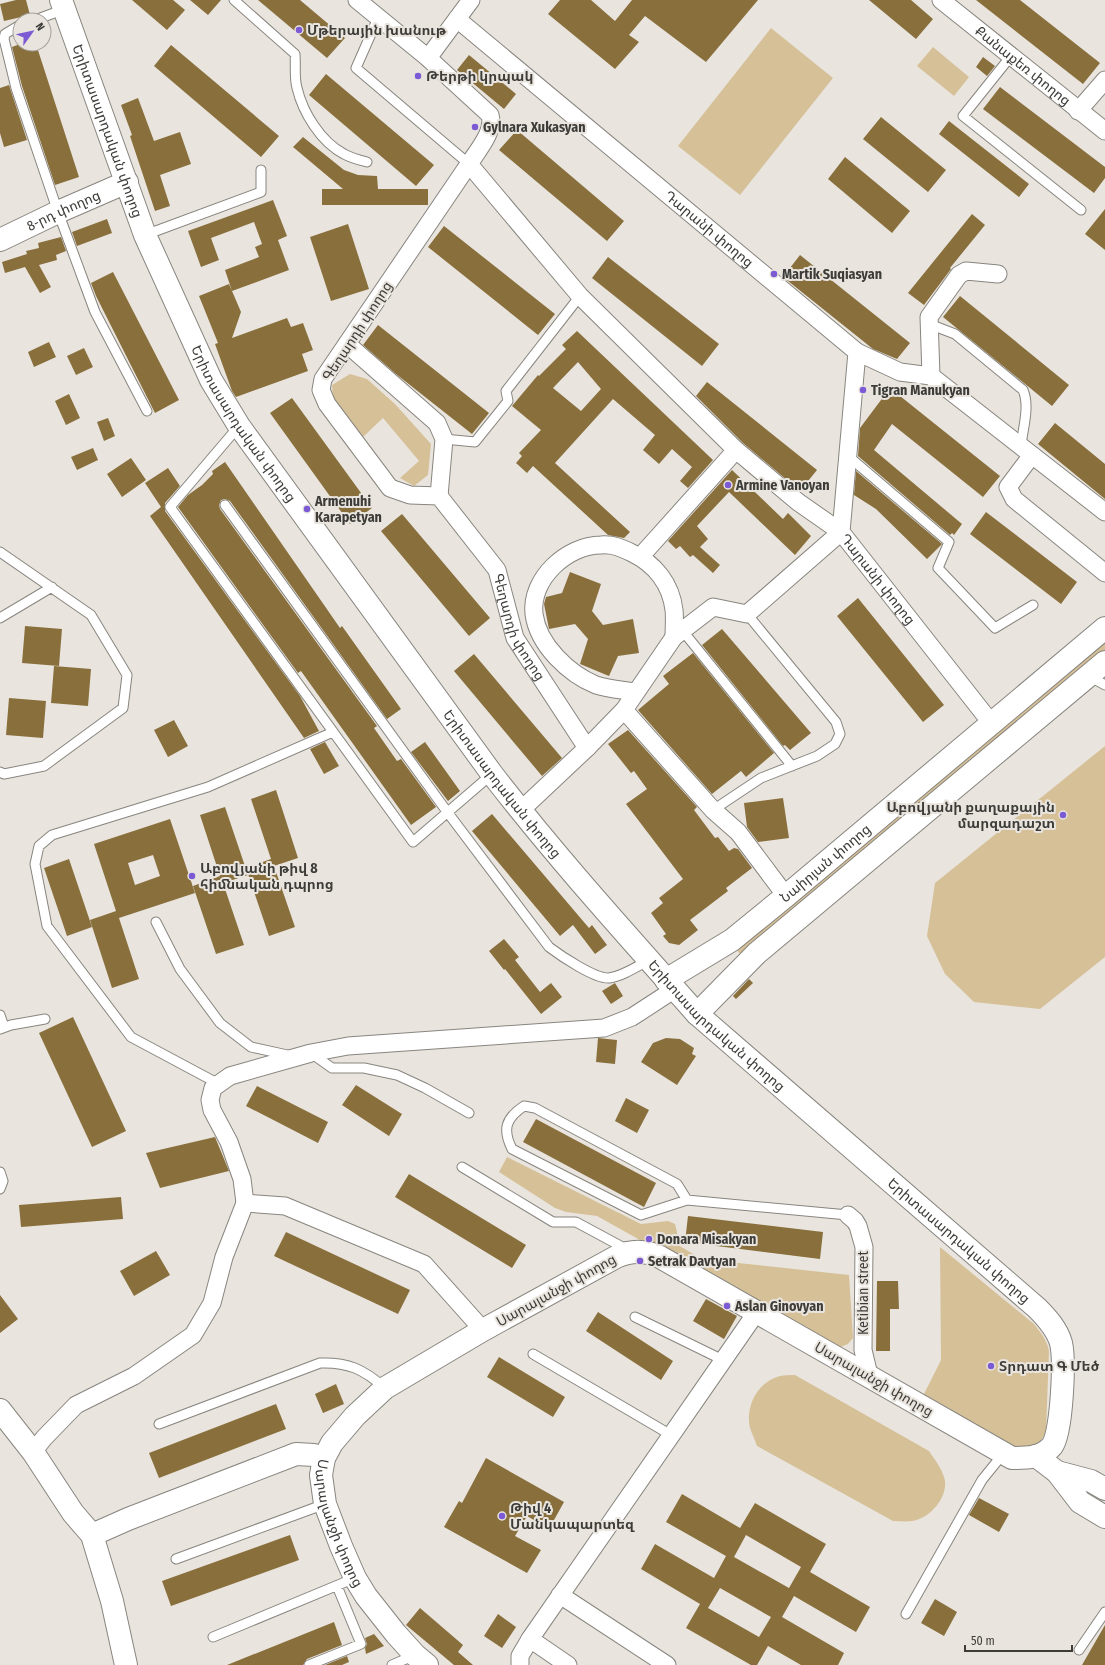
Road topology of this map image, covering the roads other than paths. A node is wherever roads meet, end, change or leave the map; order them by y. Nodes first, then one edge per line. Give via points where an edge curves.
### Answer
1 (234, 0) edge
2 (356, 0) edge
3 (472, 0) edge
4 (943, 0) edge
5 (63, 5) edge
6 (50, 12) edge
7 (378, 18) junction
8 (457, 19) junction
9 (12, 30) edge
10 (1011, 56) junction
11 (428, 58) junction
12 (1105, 80) edge
13 (1078, 111) junction
14 (1105, 131) edge
15 (367, 162) dead end
16 (469, 164) junction
17 (261, 170) dead end
18 (127, 182) junction
19 (1081, 210) dead end
20 (58, 212) junction
21 (145, 235) junction
22 (0, 240) edge
23 (998, 274) dead end
24 (580, 296) junction
25 (929, 324) junction
26 (347, 344) junction
27 (857, 352) junction
28 (932, 376) junction
29 (147, 411) dead end
30 (239, 426) junction
31 (444, 439) junction
32 (736, 450) junction
33 (1026, 450) junction
34 (848, 456) junction
35 (439, 496) junction
36 (226, 505) dead end
37 (1105, 512) edge
38 (841, 532) junction
39 (0, 552) edge
40 (640, 557) junction
41 (1105, 573) edge
42 (52, 587) junction
43 (1033, 605) dead end
44 (747, 614) junction
45 (0, 618) edge
46 (1105, 628) edge
47 (678, 634) junction
48 (1100, 675) edge
49 (635, 692) junction
50 (624, 710) junction
51 (992, 724) junction
52 (333, 732) junction
53 (587, 748) junction
54 (792, 766) junction
55 (0, 772) edge
56 (492, 774) junction
57 (713, 810) junction
58 (520, 811) junction
59 (448, 812) junction
60 (786, 896) junction
61 (156, 922) dead end
62 (649, 960) junction
63 (670, 984) junction
64 (697, 1014) junction
65 (0, 1015) edge
66 (44, 1020) dead end
67 (2, 1028) edge
68 (305, 1055) junction
69 (219, 1084) junction
70 (469, 1113) dead end
71 (462, 1167) dead end
72 (0, 1172) edge
73 (0, 1189) edge
74 (687, 1200) junction
75 (245, 1203) junction
76 (848, 1216) joint
77 (631, 1252) junction
78 (756, 1312) junction
79 (635, 1317) dead end
80 (483, 1330) junction
81 (533, 1354) dead end
82 (723, 1360) junction
83 (869, 1375) junction
84 (385, 1388) junction
85 (0, 1410) edge
86 (159, 1424) dead end
87 (671, 1435) junction
88 (33, 1452) junction
89 (1003, 1454) junction
90 (1041, 1454) junction
91 (324, 1458) junction
92 (1057, 1472) junction
93 (1105, 1489) edge
94 (325, 1504) junction
95 (1105, 1517) edge
96 (92, 1535) junction
97 (176, 1559) dead end
98 (346, 1582) junction
99 (560, 1595) junction
100 (1105, 1612) edge
101 (906, 1614) dead end
102 (213, 1637) dead end
103 (530, 1639) junction
104 (1079, 1650) dead end
105 (421, 1660) edge
106 (126, 1665) edge
107 (309, 1665) edge
108 (392, 1665) edge
109 (520, 1665) edge
110 (568, 1665) edge
111 (667, 1665) edge

1 - 15 lane via 295,54 297,87 301,100 323,136 344,154
2 - 7 street
3 - 8 street
4 - 10 street, Քանաքեռ փողոց
5 - 6 lane
5 - 18 street, Երիտասարդական փողոց
7 - 11 street
7 - 16 lane via 356,68
8 - 11 street
8 - 27 street, Դարանի փողոց
9 - 20 lane via 5,34 4,39 16,88
10 - 13 street, Քանաքեռ փողոց
10 - 19 lane via 963,116
11 - 16 street, Գեղարդի փողոց via 490,115 490,130
12 - 13 street
13 - 14 street, Քանաքեռ փողոց
16 - 24 street
16 - 26 street, Գեղարդի փողոց
17 - 21 lane via 261,192
18 - 20 street, 8-րդ փողոց
18 - 21 street, Երիտասարդական փողոց
20 - 22 street, 8-րդ փողոց
20 - 29 lane via 95,312
21 - 30 street, Երիտասարդական փողոց via 212,380
23 - 25 street via 966,271 959,275 929,317
24 - 31 lane via 506,391 508,400 475,442
24 - 32 street
25 - 28 street
25 - 33 lane via 955,334 1023,390 1026,397
26 - 31 street via 437,423
26 - 35 street, Գեղարդի փողոց via 323,379 321,390 327,404 390,488 410,495
27 - 28 street via 900,372
27 - 34 street, Դարանի փողոց
28 - 33 street
30 - 52 lane via 170,507
30 - 56 street, Երիտասարդական փողոց
31 - 35 street
32 - 38 street via 798,502
32 - 40 street
33 - 37 street
33 - 41 street via 1008,487 1014,499
34 - 38 street, Դարանի փողոց
34 - 43 lane via 949,542 938,568 995,628
35 - 53 street, Գեղարդի փողոց via 496,570 515,638
36 - 59 lane
38 - 44 street
38 - 51 street, Դարանի փողոց
39 - 42 lane
40 - 47 street via 656,569 668,588
40 - 49 street via 616,546 600,545 568,555 554,565 543,580 535,597 534,614 540,634 571,671 597,685
42 - 45 lane
42 - 55 lane via 91,615 127,675 123,708 44,766 4,774
44 - 47 street via 712,607
44 - 54 lane via 836,722 840,734 835,744 817,756
46 - 51 street, Նաիրյան փողոց
47 - 49 street
47 - 54 lane
48 - 64 street, Նաիրյան փողոց via 757,953
49 - 50 street
50 - 53 street
50 - 57 street
51 - 60 street, Նաիրյան փողոց
52 - 59 lane via 413,842
52 - 69 lane via 208,787 52,835 39,846 35,864 47,926 76,966 131,1037
53 - 58 street
54 - 57 lane via 761,778
56 - 58 street, Երիտասարդական փողոց
56 - 59 lane
57 - 60 street via 738,832
58 - 62 street, Երիտասարդական փողոց
59 - 62 lane via 549,947 586,970 607,978 620,976
60 - 63 street, Նաիրյան փողոց via 732,940
61 - 68 lane via 180,969 220,1023 251,1047
62 - 63 street, Երիտասարդական փողոց
63 - 64 street, Երիտասարդական փողոց
63 - 68 street via 632,1017 604,1028 348,1046
64 - 90 street, Երիտասարդական փողոց via 1048,1319 1061,1344 1062,1373 1058,1431 1052,1445
65 - 67 lane
66 - 67 lane
68 - 69 street via 230,1076
68 - 70 lane via 332,1068 364,1068 397,1075
69 - 75 street via 213,1088 210,1100 212,1110 230,1142 242,1179
71 - 77 lane via 553,1222 576,1222
72 - 73 lane via 3,1181
74 - 74 lane via 640,1215 512,1149 507,1137 507,1126 513,1114 524,1106 536,1108 677,1184
74 - 76 lane
75 - 80 street via 286,1206 424,1264
75 - 88 street via 224,1257 212,1303 193,1336 134,1376 76,1405
76 - 83 street, Ketibian street via 858,1226 864,1247 863,1350
77 - 78 street, Սարալանջի փողոց via 660,1257
77 - 80 street, Սարալանջի փողոց via 616,1257
78 - 82 street
78 - 83 street, Սարալանջի փողոց
79 - 82 lane
80 - 84 street, Սարալանջի փողոց
81 - 87 lane
82 - 87 street
83 - 89 street, Սարալանջի փողոց
84 - 86 lane via 365,1372 352,1366 320,1363
84 - 91 street, Սարալանջի փողոց via 355,1416 332,1443
85 - 88 street
87 - 99 street
88 - 96 street
89 - 90 street, Սարալանջի փողոց via 1012,1458
89 - 101 lane via 982,1480
90 - 92 street
91 - 94 street, Սարալանջի փողոց via 321,1475
91 - 96 street via 314,1454 296,1454
92 - 93 street via 1091,1481
92 - 95 street via 1080,1502
94 - 97 lane
94 - 98 street, Սարալանջի փողոց via 341,1546
96 - 106 street via 112,1601
98 - 102 lane
98 - 105 street, Սարալանջի փողոց via 383,1617
98 - 107 lane via 361,1644
99 - 103 street
99 - 111 street
100 - 104 lane
103 - 109 street via 520,1656
103 - 110 street
105 - 108 lane

